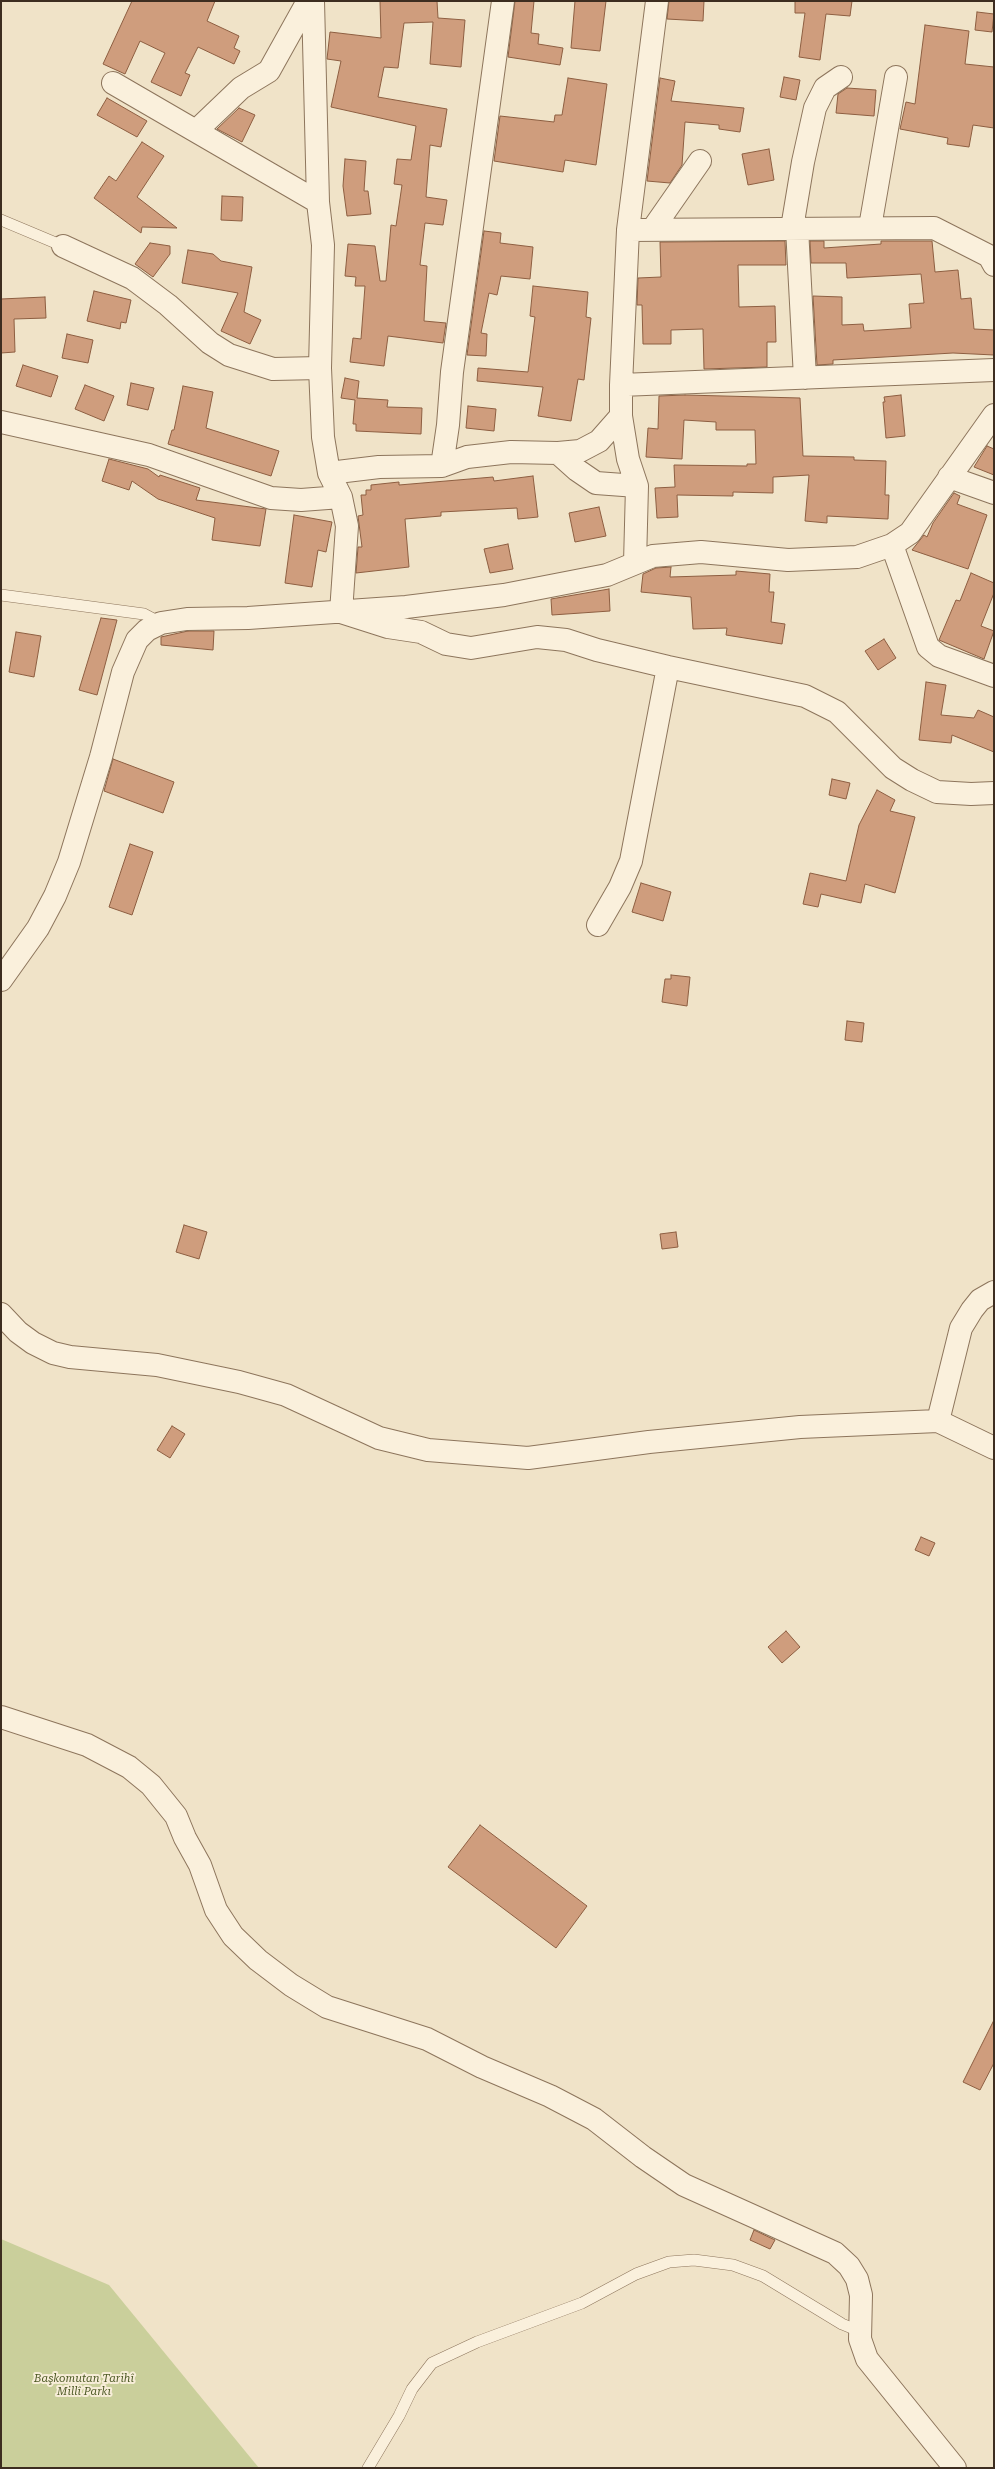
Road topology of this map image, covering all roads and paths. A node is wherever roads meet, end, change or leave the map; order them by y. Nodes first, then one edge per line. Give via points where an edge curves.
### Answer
1 (308, 1) edge
2 (313, 1) edge
3 (502, 1) edge
4 (657, 1) edge
5 (841, 77) dead end
6 (896, 77) dead end
7 (113, 83) dead end
8 (196, 131) junction
9 (700, 161) dead end
10 (318, 202) junction
11 (1, 220) edge
12 (870, 227) junction
13 (795, 228) junction
14 (628, 230) junction
15 (652, 230) junction
16 (63, 246) joint
17 (992, 257) edge
18 (320, 368) junction
19 (994, 370) edge
20 (805, 378) junction
21 (621, 385) junction
22 (994, 415) edge
23 (621, 416) junction
24 (1, 422) edge
25 (558, 453) junction
26 (442, 466) junction
27 (329, 473) junction
28 (949, 477) junction
29 (637, 486) junction
30 (994, 493) edge
31 (341, 497) junction
32 (892, 545) junction
33 (635, 563) junction
34 (1, 595) edge
35 (341, 612) junction
36 (161, 623) junction
37 (668, 667) junction
38 (994, 676) edge
39 (994, 793) edge
40 (598, 925) dead end
41 (1, 980) edge
42 (994, 1292) edge
43 (1, 1314) edge
44 (938, 1422) junction
45 (994, 1448) edge
46 (1, 1717) edge
47 (859, 2331) junction
48 (368, 2468) edge
49 (955, 2468) edge

1 - 8 street via 269,71 241,88
2 - 10 street
3 - 26 street via 452,372
4 - 14 street
5 - 13 street via 825,88 814,108 803,162
6 - 12 street
7 - 8 street
8 - 10 street
9 - 15 street
10 - 18 street via 323,245
11 - 16 lane
12 - 13 street
12 - 17 street via 934,228
13 - 15 street
13 - 20 street
14 - 15 street
14 - 21 street
16 - 18 street via 132,278 168,305 210,343 229,354 273,369
18 - 27 street via 323,437
19 - 20 street
20 - 21 street
21 - 23 street
22 - 28 street
23 - 25 street via 599,441 580,451
23 - 29 street via 628,459
24 - 31 street via 149,455 271,498 301,500
25 - 26 street via 512,452 468,457
25 - 29 street via 596,483
26 - 27 street via 379,467
27 - 31 street
28 - 30 street
28 - 32 street via 910,533
29 - 33 street
31 - 35 street via 347,526
32 - 33 street via 857,557 788,560 701,552 653,556
32 - 38 street via 928,647 939,656
33 - 35 street via 606,575 504,595
34 - 36 lane via 144,614
35 - 36 street via 187,619
35 - 37 street via 388,627 421,632 446,644 471,648 537,637 566,640
36 - 41 street via 147,630 137,640 130,654 69,862 38,928
37 - 39 street via 805,696 837,712 893,768 912,780 937,792
37 - 40 street via 631,861 620,887
42 - 44 street via 980,1300 961,1328
43 - 44 street via 23,1336 53,1353 70,1357 157,1365 239,1382 286,1395 379,1438 428,1450 528,1458 792,1428
44 - 45 street
46 - 47 street via 87,1746 129,1766 151,1784 176,1816 200,1865 216,1910 233,1936 258,1960 291,1985 327,2007 427,2039 482,2067 562,2101 594,2119 684,2185 835,2253 849,2266 857,2279 861,2295
47 - 48 lane via 842,2324 763,2276 734,2265 694,2260 669,2262 636,2274 582,2303 477,2342 432,2363 412,2389
47 - 49 street via 862,2350 867,2360

